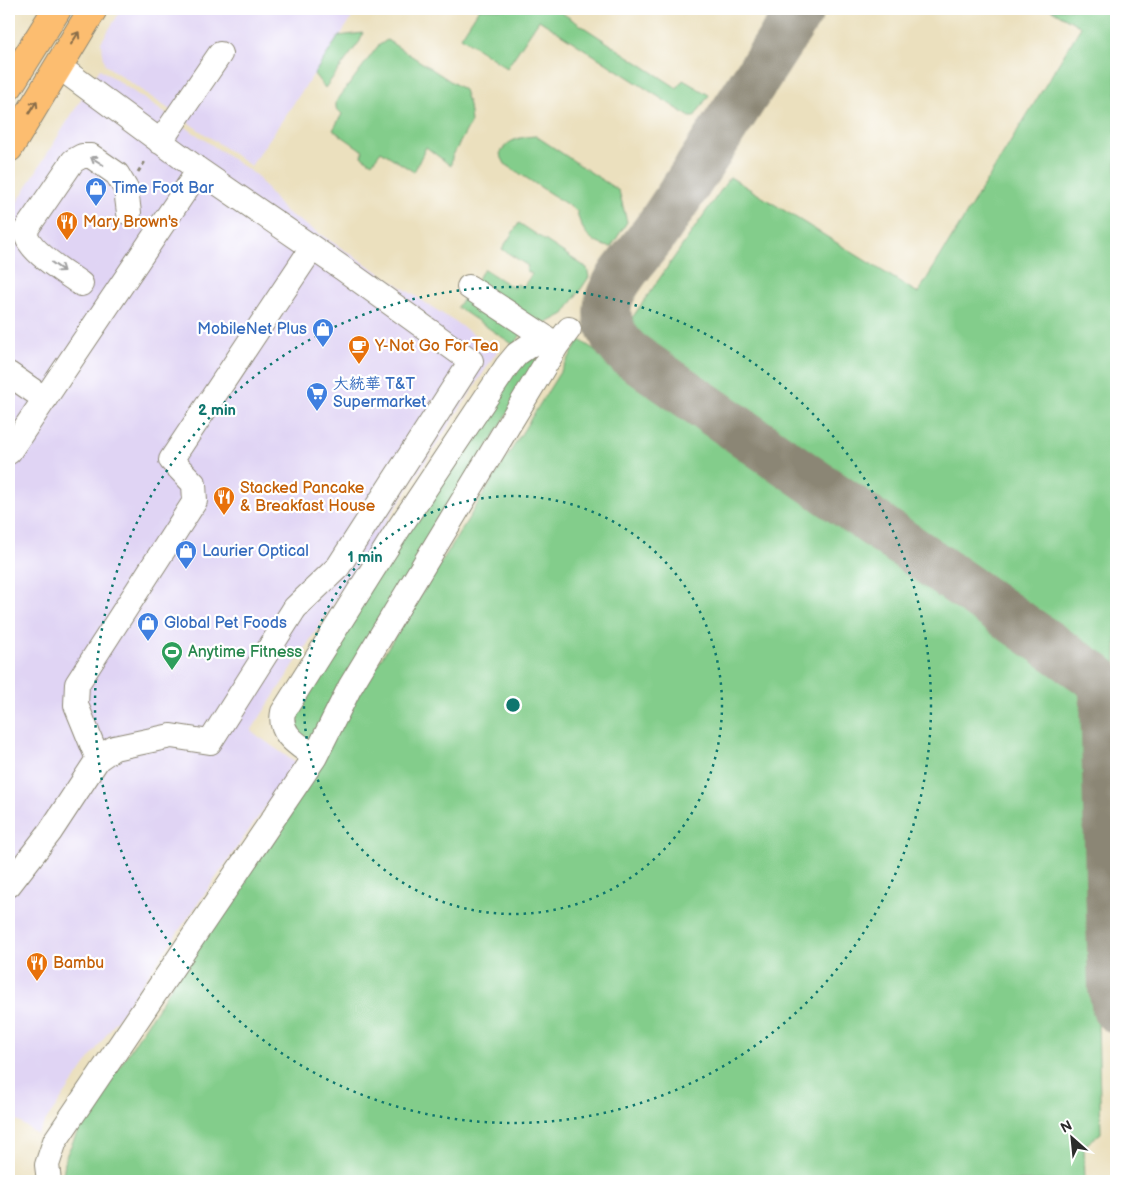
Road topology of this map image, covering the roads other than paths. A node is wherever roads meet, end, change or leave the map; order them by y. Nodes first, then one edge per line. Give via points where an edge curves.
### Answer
1 (57, 9) edge
2 (93, 9) edge
3 (31, 51) junction
4 (220, 54) dead end
5 (58, 66) junction
6 (9, 86) edge
7 (160, 142) junction
8 (9, 148) edge
9 (199, 170) junction
10 (129, 213) dead end
11 (312, 248) junction
12 (81, 284) dead end
13 (469, 286) dead end
14 (556, 337) junction
15 (9, 374) edge
16 (45, 399) junction
17 (9, 452) edge
18 (315, 757) junction
19 (98, 759) junction
20 (9, 885) edge
21 (49, 1181) edge

1 - 3 main road
5 -> 2 main road
3 - 5 main road
3 - 6 main road
4 - 7 lane
5 - 7 lane
8 -> 5 main road
7 - 9 lane
9 - 11 lane
9 - 16 lane
10 -> 12 lane via 126,189 117,174 91,156 82,156 73,162 25,231 26,240 34,249
11 - 19 lane via 171,460 194,484 195,501 77,684 76,704
11 - 19 lane via 472,361 338,566 295,608 210,742 171,736 114,748
13 - 14 lane
14 - 18 lane via 350,687
14 - 18 lane via 517,354 507,366 283,712 282,724 288,736
15 - 16 lane
16 - 17 lane
18 - 21 lane via 55,1141 48,1165
19 - 20 lane via 50,832

